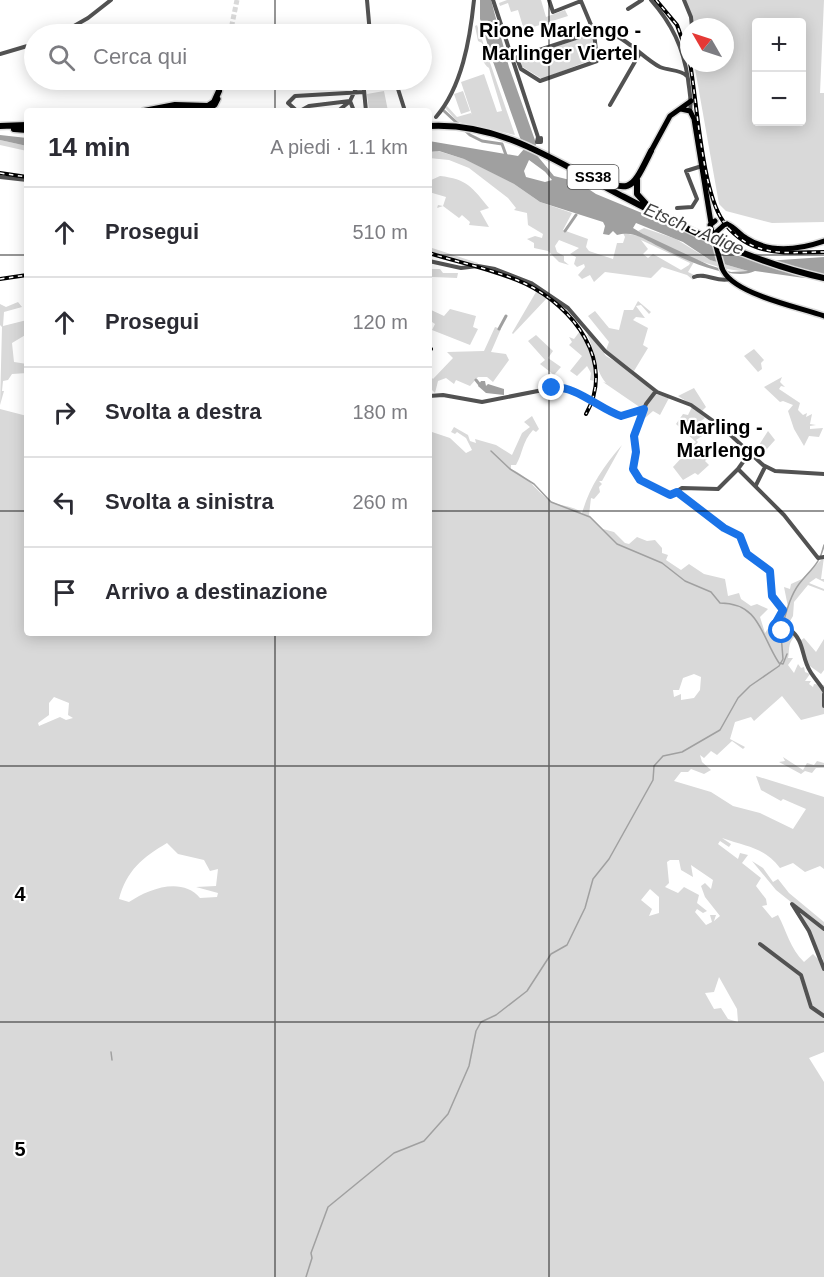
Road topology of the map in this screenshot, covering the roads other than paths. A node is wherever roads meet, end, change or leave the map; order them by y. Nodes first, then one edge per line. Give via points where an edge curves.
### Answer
1 (111, 0) edge
2 (367, 0) edge
3 (474, 0) edge
4 (493, 0) edge
5 (549, 0) edge
6 (642, 0) edge
7 (651, 0) edge
8 (684, 0) edge
9 (628, 9) dead end
10 (691, 18) edge
11 (78, 24) edge
12 (369, 24) edge
13 (594, 32) junction
14 (680, 46) edge
15 (24, 47) edge
16 (640, 53) junction
17 (0, 54) edge
18 (515, 59) junction
19 (680, 71) edge
20 (682, 72) edge
21 (687, 72) edge
22 (687, 75) junction
23 (398, 90) edge
24 (219, 91) joint
25 (354, 92) junction
26 (364, 92) joint
27 (691, 100) junction
28 (350, 101) junction
29 (194, 105) junction
30 (610, 105) dead end
31 (160, 108) edge
32 (210, 108) edge
33 (216, 108) edge
34 (294, 108) edge
35 (305, 108) edge
36 (342, 108) edge
37 (353, 108) edge
38 (366, 108) edge
39 (404, 108) edge
40 (681, 109) junction
41 (690, 111) junction
42 (694, 119) junction
43 (437, 122) junction
44 (432, 124) edge
45 (0, 127) edge
46 (24, 128) edge
47 (24, 128) edge
48 (538, 137) dead end
49 (538, 148) junction
50 (651, 151) joint
51 (702, 166) junction
52 (581, 171) junction
53 (0, 177) edge
54 (638, 177) junction
55 (24, 180) edge
56 (647, 206) junction
57 (677, 208) dead end
58 (717, 227) junction
59 (824, 241) edge
60 (432, 262) edge
61 (726, 274) junction
62 (694, 277) dead end
63 (824, 278) edge
64 (824, 316) edge
65 (656, 391) junction
66 (432, 396) edge
67 (644, 409) junction
68 (748, 455) junction
69 (765, 467) junction
70 (738, 469) junction
71 (824, 474) edge
72 (756, 485) junction
73 (677, 492) junction
74 (822, 557) edge
75 (824, 692) edge
76 (824, 706) edge
77 (824, 929) edge
78 (760, 944) dead end
79 (824, 969) edge
80 (824, 1016) edge

1 - 11 street
2 - 12 street
3 - 43 street via 463,60
4 - 18 street
5 - 13 street via 553,12 581,1
6 - 9 street
7 - 14 street via 676,34
8 - 10 street
13 - 16 street via 612,33
13 - 18 street
13 - 18 street via 597,61 551,79 534,78
15 - 17 street
16 - 19 street via 659,66
16 - 30 street
18 - 48 street
20 - 22 street
21 - 22 street
22 - 27 street
23 - 39 street
24 - 29 highway via 211,105
24 - 33 main road
25 - 26 street
25 - 28 street
25 - 34 street via 291,97 288,103
26 - 38 street
27 - 40 main road
27 - 41 street
27 - 42 main road
28 - 35 street
28 - 36 street
28 - 37 street
29 - 31 highway
29 - 32 highway
40 - 41 main road
40 - 50 main road via 670,116
41 - 42 main road
42 - 51 main road
43 - 44 highway, SS38
43 - 49 highway, SS38 via 489,132
43 - 49 highway, SS38 via 478,127 516,137
45 - 46 highway
45 - 47 highway
49 - 52 highway, SS38
49 - 63 highway, SS38 via 668,220
50 - 54 highway
51 - 57 street via 686,171 697,199 692,207
51 - 58 main road
52 - 54 highway via 620,188 628,187
52 - 56 highway, SS38
53 - 55 street
54 - 56 highway via 637,194
56 - 63 highway, SS38
58 - 59 main road via 770,248 803,248
58 - 61 main road, bridge via 715,251
60 - 65 street via 495,269 531,284 565,305 600,346
61 - 62 street via 718,280 700,274
61 - 64 main road via 750,291
65 - 67 street
65 - 68 street via 691,405 723,428
66 - 67 street, bridge via 480,403 558,387 621,416
67 - 73 street via 634,436 634,472 644,483 671,495
68 - 69 street
68 - 70 street
69 - 71 street
69 - 72 street
70 - 72 street
70 - 73 street via 718,489 682,488
72 - 74 street via 802,541
73 - 75 street via 739,535 747,554 770,571 772,596 783,610 775,628 779,632 789,628 795,633 809,670
75 - 76 street
77 - 79 street via 792,904 809,931
78 - 80 street via 801,975 811,1007

